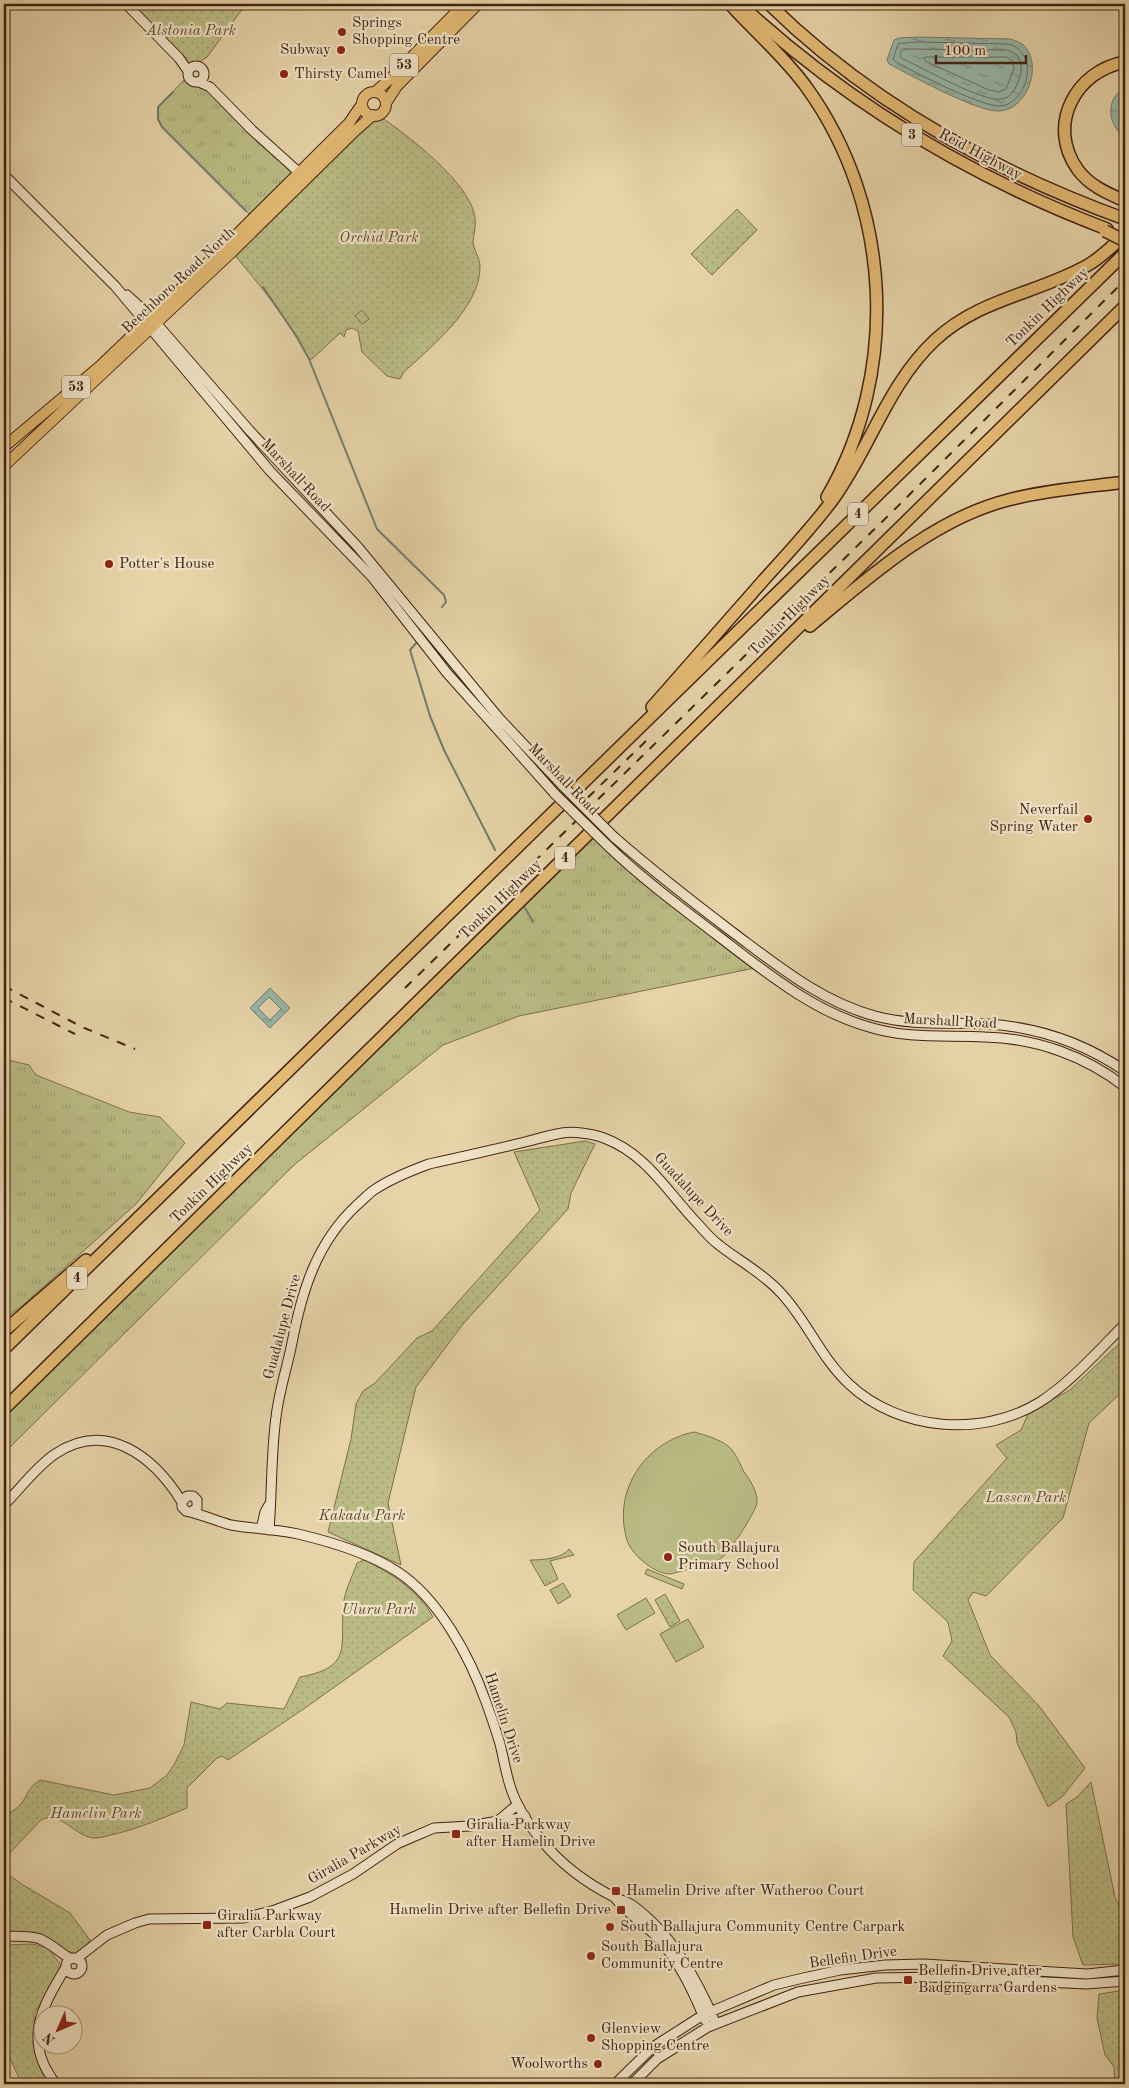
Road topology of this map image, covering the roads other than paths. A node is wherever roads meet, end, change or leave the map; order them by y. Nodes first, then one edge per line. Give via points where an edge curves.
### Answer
1 (126, 4) edge
2 (464, 4) edge
3 (478, 4) edge
4 (730, 4) edge
5 (740, 4) edge
6 (769, 4) edge
7 (1125, 62) edge
8 (190, 69) junction
9 (201, 79) junction
10 (375, 92) junction
11 (386, 103) junction
12 (362, 104) junction
13 (373, 116) junction
14 (4, 175) edge
15 (303, 176) junction
16 (1125, 201) edge
17 (1122, 218) edge
18 (1106, 230) junction
19 (1125, 235) edge
20 (1125, 241) edge
21 (1125, 253) edge
22 (1125, 306) edge
23 (150, 322) junction
24 (4, 447) edge
25 (4, 466) edge
26 (1125, 482) edge
27 (792, 548) junction
28 (591, 776) junction
29 (620, 804) junction
30 (1125, 1072) edge
31 (1125, 1087) edge
32 (150, 1207) junction
33 (1125, 1324) edge
34 (4, 1331) edge
35 (4, 1349) edge
36 (49, 1365) junction
37 (4, 1409) edge
38 (4, 1418) edge
39 (184, 1499) junction
40 (4, 1505) edge
41 (195, 1508) junction
42 (265, 1529) junction
43 (517, 1805) junction
44 (524, 1816) junction
45 (498, 1820) junction
46 (4, 1936) edge
47 (72, 1965) junction
48 (1125, 1970) edge
49 (1125, 1981) edge
50 (707, 2014) junction
51 (712, 2025) junction
52 (56, 2084) edge
53 (615, 2084) edge
54 (632, 2084) edge

1 - 8 main road
2 - 10 main road, 53
3 - 11 main road, 53 via 398,86
4 - 27 highway via 806,86 831,127 859,192 874,261 876,332 870,379 859,425 831,490
5 - 18 highway, Reid Highway / 3 via 817,70 908,133 988,178
6 - 17 highway, Reid Highway / 3 via 849,72 924,124 1012,172
7 - 16 highway via 1106,67 1082,85 1070,102 1065,121 1068,152 1084,178 1100,190
8 - 9 main road via 189,79 193,82
8 - 9 main road via 200,67 204,71
9 - 15 main road
10 - 11 main road, 53 via 381,94
10 - 12 main road, 53 via 365,96
11 - 13 main road, 53 via 383,111
12 - 13 main road via 364,110
12 - 15 main road, Beechboro Road North / 53 via 349,124
13 - 15 main road, Beechboro Road North / 53
14 - 23 main road, Marshall Road via 115,286 129,296
15 - 23 main road, Beechboro Road North / 53 via 227,244
18 - 19 highway
18 - 20 highway, bridge
19 - 27 highway via 1085,267 988,305 938,337 910,366 849,476
21 - 28 highway, Tonkin Highway / 4
22 - 29 highway, Tonkin Highway / 4
23 - 24 main road, Beechboro Road North / 53
23 - 25 main road, Beechboro Road North / 53
23 - 30 main road, Marshall Road, bridge via 358,547 499,718 614,837 692,901 797,978 845,1006 908,1022 994,1025 1036,1031 1084,1048
23 - 31 main road, Marshall Road, bridge via 270,471 372,577 447,673 555,794 606,844 685,910 753,962 813,1003 840,1017 898,1034 985,1037 1033,1043 1079,1059
26 - 29 highway via 1008,500 958,520 911,547 797,637
27 - 28 highway
28 - 32 highway, Tonkin Highway / 4
29 - 36 highway, Tonkin Highway / 4
32 - 34 highway
32 - 35 highway, Tonkin Highway / 4
33 - 42 main road, Guadalupe Drive via 1066,1381 1041,1401 1018,1413 982,1423 947,1425 907,1418 862,1396 849,1384 830,1364 799,1314 778,1289 718,1244 651,1168 628,1149 603,1138 564,1132 429,1164 373,1190 344,1217 316,1260 294,1326 276,1418 273,1484
36 - 37 highway, Tonkin Highway / 4
36 - 38 highway
39 - 40 main road via 136,1452 116,1443 96,1440 69,1446 54,1454
39 - 41 main road via 184,1509
39 - 41 main road via 195,1497
41 - 42 main road, Hamelin Drive via 232,1524
42 - 43 main road, Hamelin Drive via 317,1539 368,1556 400,1574 433,1604 460,1645 480,1684
43 - 44 main road, Hamelin Drive
43 - 45 main road, Giralia Parkway
44 - 45 main road, Giralia Parkway via 503,1822
44 - 50 main road, Hamelin Drive via 557,1857 615,1898 633,1905 667,1937 692,1975
45 - 47 main road, Giralia Parkway via 434,1828 412,1836 353,1874 310,1897 275,1910 244,1918 135,1923 107,1935
46 - 47 main road via 42,1940
47 - 52 main road, Giralia Parkway via 49,1994 38,2033 43,2063
48 - 50 main road, Bellefin Drive via 1087,1974 924,1964 885,1965 840,1970 774,1985
49 - 51 main road, Bellefin Drive via 1086,1984 943,1977 876,1978 798,1992
50 - 51 main road, Hamelin Drive
50 - 53 main road, Bellefin Drive via 652,2047
51 - 54 main road, Bellefin Drive via 657,2059

